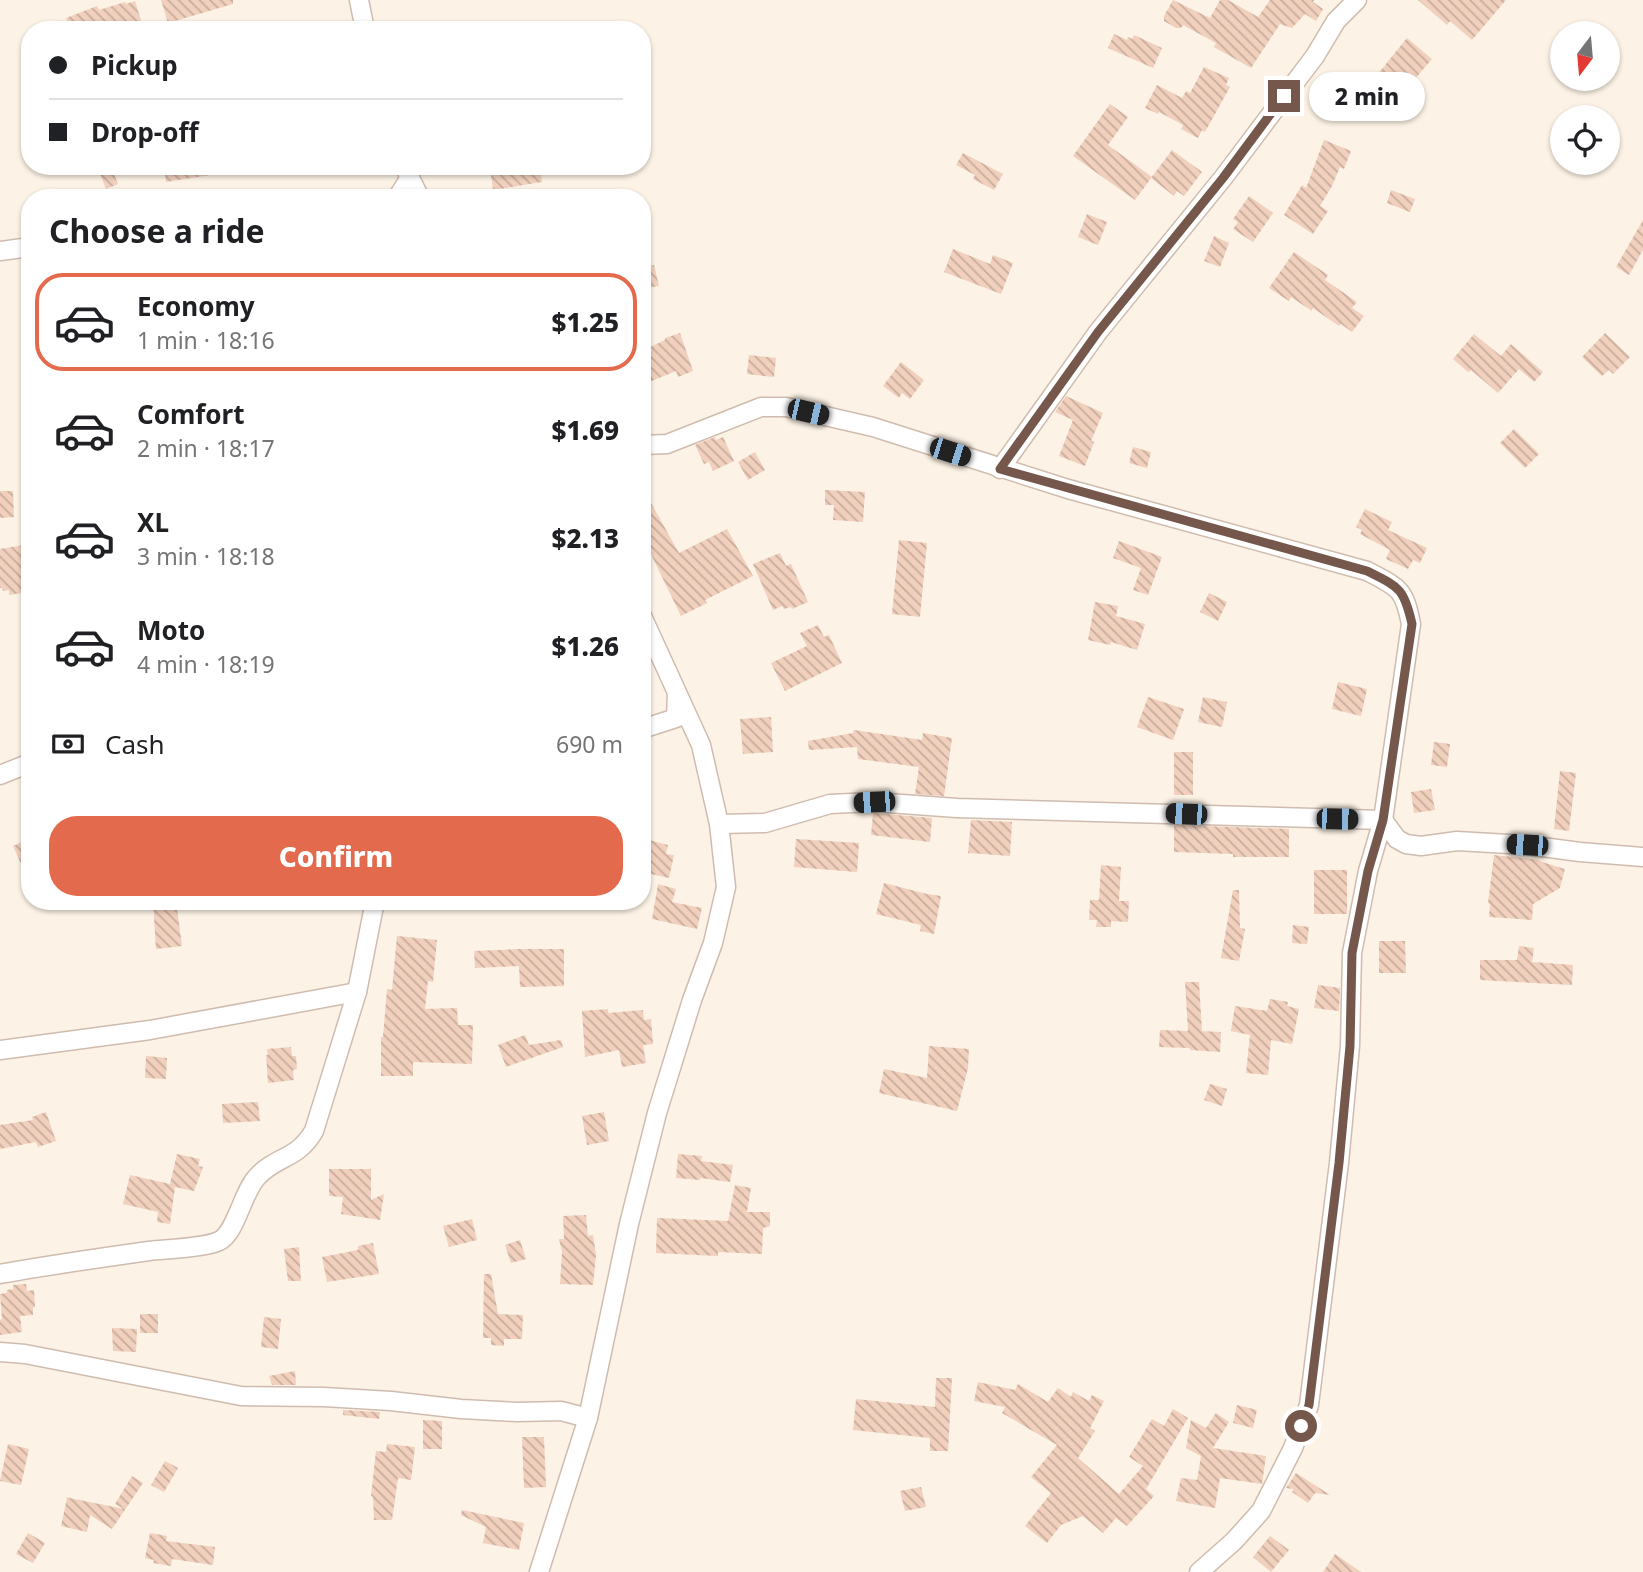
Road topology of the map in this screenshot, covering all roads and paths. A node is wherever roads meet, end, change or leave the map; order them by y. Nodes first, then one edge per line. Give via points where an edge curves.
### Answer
1 (359, 0) edge
2 (1357, 0) edge
3 (363, 21) edge
4 (21, 248) edge
5 (0, 251) edge
6 (651, 445) edge
7 (1000, 469) junction
8 (651, 635) edge
9 (677, 689) junction
10 (651, 726) edge
11 (21, 767) edge
12 (0, 775) edge
13 (1383, 820) junction
14 (719, 824) junction
15 (1643, 857) edge
16 (373, 910) edge
17 (357, 992) junction
18 (0, 1050) edge
19 (0, 1274) edge
20 (0, 1352) edge
21 (588, 1418) junction
22 (539, 1572) edge
23 (1199, 1572) edge

1 - 3 street
2 - 7 street via 1336,21 1223,178 1098,332
4 - 5 street
6 - 7 street via 667,444 761,407 786,407 873,427
7 - 13 street via 1367,571 1390,583 1406,598 1412,624
8 - 9 street
9 - 10 street via 676,718
9 - 14 street via 701,745
11 - 12 street
13 - 14 street via 874,802 831,804 765,823
13 - 15 street via 1406,844 1457,841
13 - 23 street via 1352,953 1350,1046 1339,1163 1309,1405 1261,1511
14 - 21 street via 726,887 713,943 657,1113
16 - 17 street
17 - 18 street via 150,1030
17 - 19 street via 306,1145 257,1177 228,1233 219,1241
20 - 21 street via 241,1396 324,1397 475,1410 561,1410
21 - 22 street

